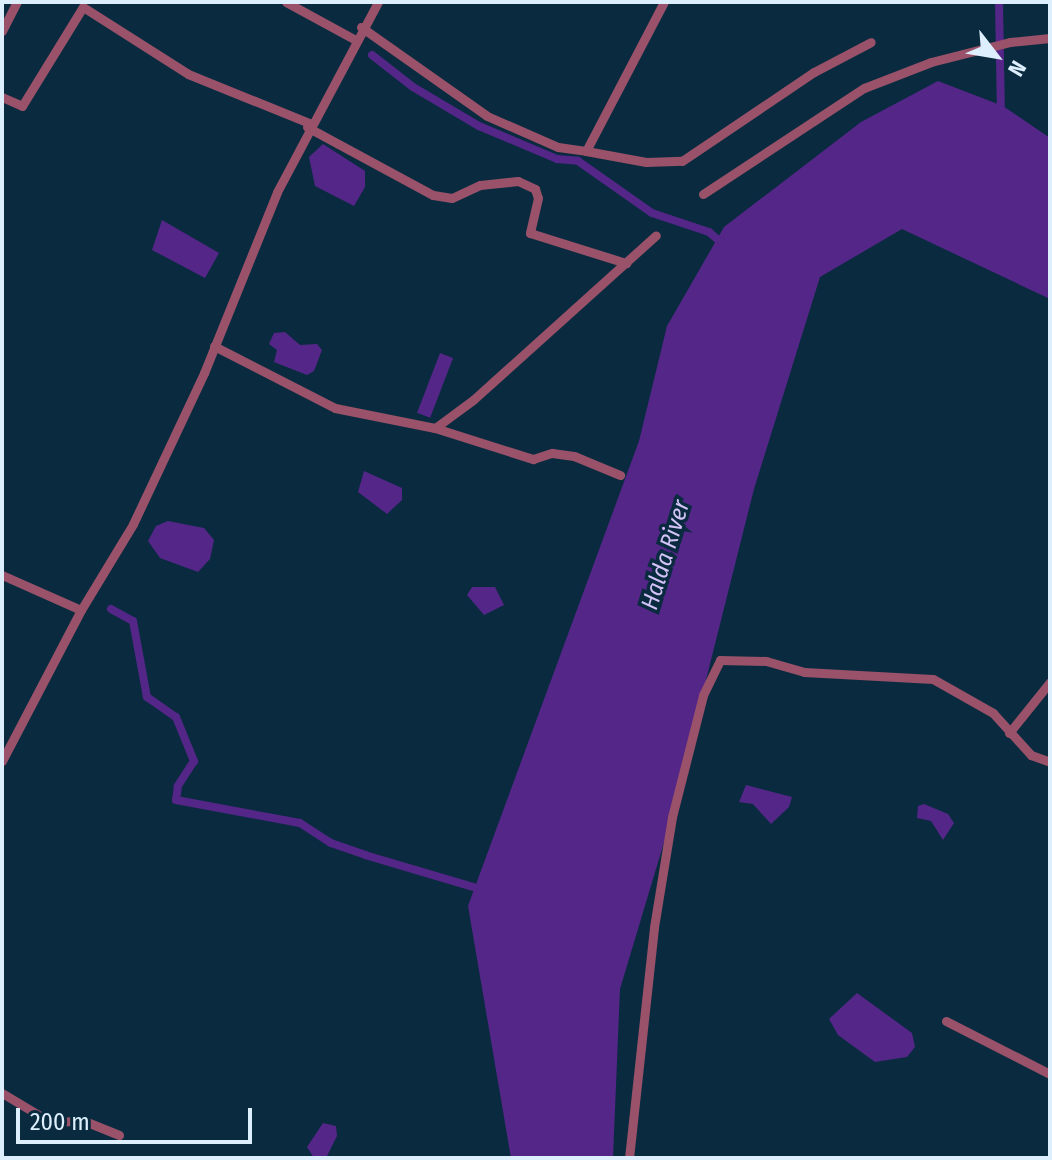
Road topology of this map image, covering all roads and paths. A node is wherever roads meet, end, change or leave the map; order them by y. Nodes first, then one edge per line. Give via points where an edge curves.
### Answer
1 (17, 2) edge
2 (286, 2) edge
3 (378, 2) edge
4 (664, 2) edge
5 (361, 27) junction
6 (2, 31) edge
7 (1050, 38) edge
8 (354, 39) junction
9 (871, 42) dead end
10 (2, 97) edge
11 (308, 125) junction
12 (586, 151) junction
13 (703, 194) dead end
14 (656, 235) dead end
15 (626, 263) junction
16 (214, 346) junction
17 (435, 428) junction
18 (620, 475) dead end
19 (2, 575) edge
20 (81, 610) junction
21 (1050, 682) edge
22 (1009, 733) junction
23 (2, 761) edge
24 (1050, 762) edge
25 (946, 1021) dead end
26 (1050, 1074) edge
27 (2, 1093) edge
28 (119, 1135) dead end
29 (629, 1158) edge

1 - 6 street
2 - 8 street
3 - 5 street
4 - 12 street
5 - 8 street
5 - 12 street via 412,68 487,116 558,147
7 - 13 street via 931,62 864,88
8 - 11 street
9 - 12 street via 814,72 682,161 646,162
10 - 11 street via 22,106 83,7 188,74
11 - 15 street via 433,195 452,198 480,185 518,181 535,189 538,198 530,233
11 - 16 street
14 - 15 street
15 - 17 street
16 - 17 street via 335,408
16 - 20 street via 133,524
17 - 18 street via 533,459 552,453 574,456
19 - 20 street
20 - 23 street
21 - 22 street
22 - 24 street via 1031,755
22 - 29 street via 993,713 933,679 804,672 739,658 716,664 672,817 654,927
25 - 26 street
27 - 28 street via 52,1123 82,1120

